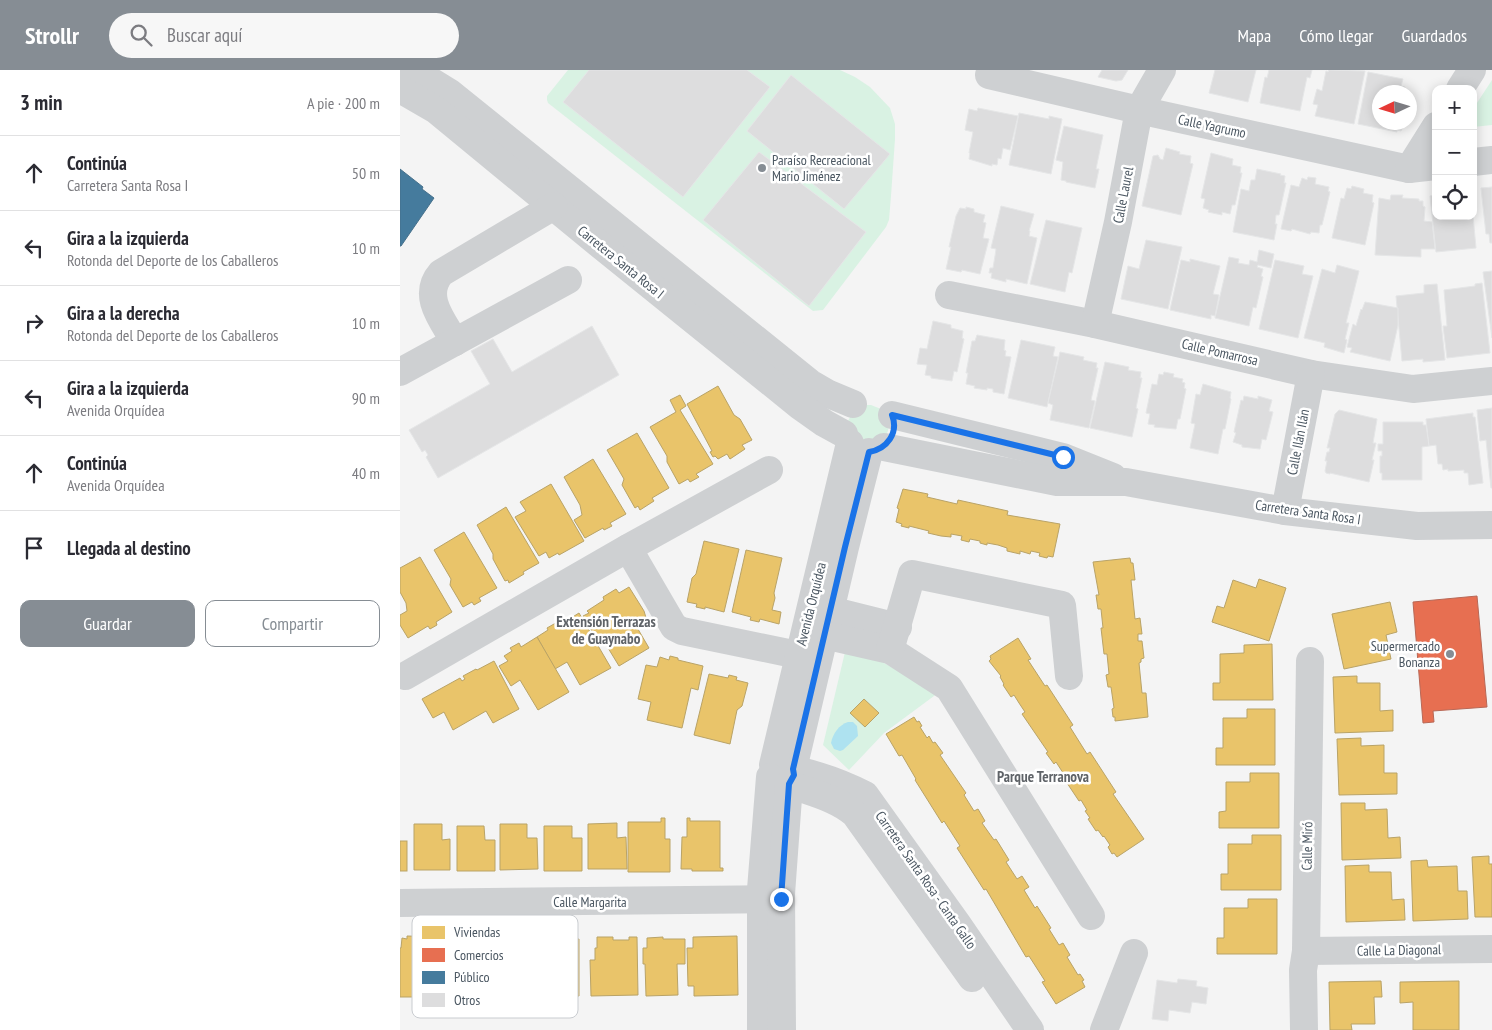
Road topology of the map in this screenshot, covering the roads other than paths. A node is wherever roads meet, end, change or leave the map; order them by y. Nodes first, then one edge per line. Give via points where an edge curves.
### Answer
1 (413, 70) edge
2 (1162, 70) edge
3 (1472, 70) edge
4 (989, 75) dead end
5 (1463, 85) edge
6 (400, 89) edge
7 (442, 91) edge
8 (1139, 110) junction
9 (400, 111) edge
10 (1433, 130) edge
11 (1492, 160) edge
12 (1477, 162) edge
13 (1432, 166) edge
14 (1409, 168) junction
15 (554, 206) junction
16 (568, 280) dead end
17 (949, 295) dead end
18 (1095, 324) junction
19 (455, 342) junction
20 (400, 372) edge
21 (1311, 374) junction
22 (1492, 381) edge
23 (853, 404) junction
24 (892, 415) junction
25 (862, 444) junction
26 (769, 470) dead end
27 (1126, 482) junction
28 (1285, 510) junction
29 (1492, 525) edge
30 (628, 548) junction
31 (827, 623) junction
32 (894, 638) junction
33 (798, 655) junction
34 (1310, 661) dead end
35 (404, 676) dead end
36 (1070, 676) dead end
37 (781, 774) junction
38 (771, 900) junction
39 (400, 903) edge
40 (1091, 916) dead end
41 (1492, 948) edge
42 (1306, 952) junction
43 (1134, 953) dead end
44 (761, 1030) edge
45 (782, 1030) edge
46 (1009, 1030) edge
47 (1030, 1030) edge
48 (1104, 1030) edge
49 (1304, 1030) edge

1 - 7 street, Carretera Santa Rosa I
2 - 8 street, Calle Laurel
3 - 5 street
4 - 8 street, Calle Yagrumo
6 - 7 street, Carretera Santa Rosa I
7 - 9 street
7 - 15 street, Carretera Santa Rosa I
7 - 23 street, Carretera Santa Rosa I via 810,383
8 - 14 street, Calle Yagrumo
8 - 18 street, Calle Laurel
10 - 14 street
11 - 12 street
13 - 14 street, Calle Yagrumo
15 - 19 street via 441,273 432,297
15 - 25 street, Carretera Santa Rosa I via 800,406
16 - 19 street
17 - 18 street, Calle Pomarrosa
18 - 21 street, Calle Pomarrosa
19 - 20 street
21 - 22 street, Calle Pomarrosa via 1413,389
21 - 28 street, Calle Ilán Ilán
23 - 24 street via 872,400 882,404
23 - 25 street via 844,416 842,427
24 - 25 street via 894,430 890,440
24 - 27 street, Carretera Santa Rosa I via 1063,457
25 - 27 street, Carretera Santa Rosa I via 1057,482
25 - 31 street, Avenida Orquídea
25 - 33 street, Avenida Orquídea
26 - 30 street
27 - 28 street, Carretera Santa Rosa I
28 - 29 street, Carretera Santa Rosa I via 1417,526
30 - 33 street via 674,627
30 - 35 street
31 - 32 street
31 - 37 street, Avenida Orquídea
32 - 36 street via 912,574 1062,605
32 - 40 street via 948,688
33 - 37 street, Avenida Orquídea
34 - 42 street, Calle Miró
37 - 38 street, Avenida Orquídea
37 - 46 street, Carretera Santa Rosa - Canta Gallo via 855,814
37 - 47 street, Carretera Santa Rosa - Canta Gallo via 814,774 865,795
38 - 39 street, Calle Margarita
38 - 44 street, Avenida Orquídea
38 - 45 street, Avenida Orquídea
41 - 42 street, Calle La Diagonal
42 - 49 street, Calle Miró via 1303,970
43 - 48 street

